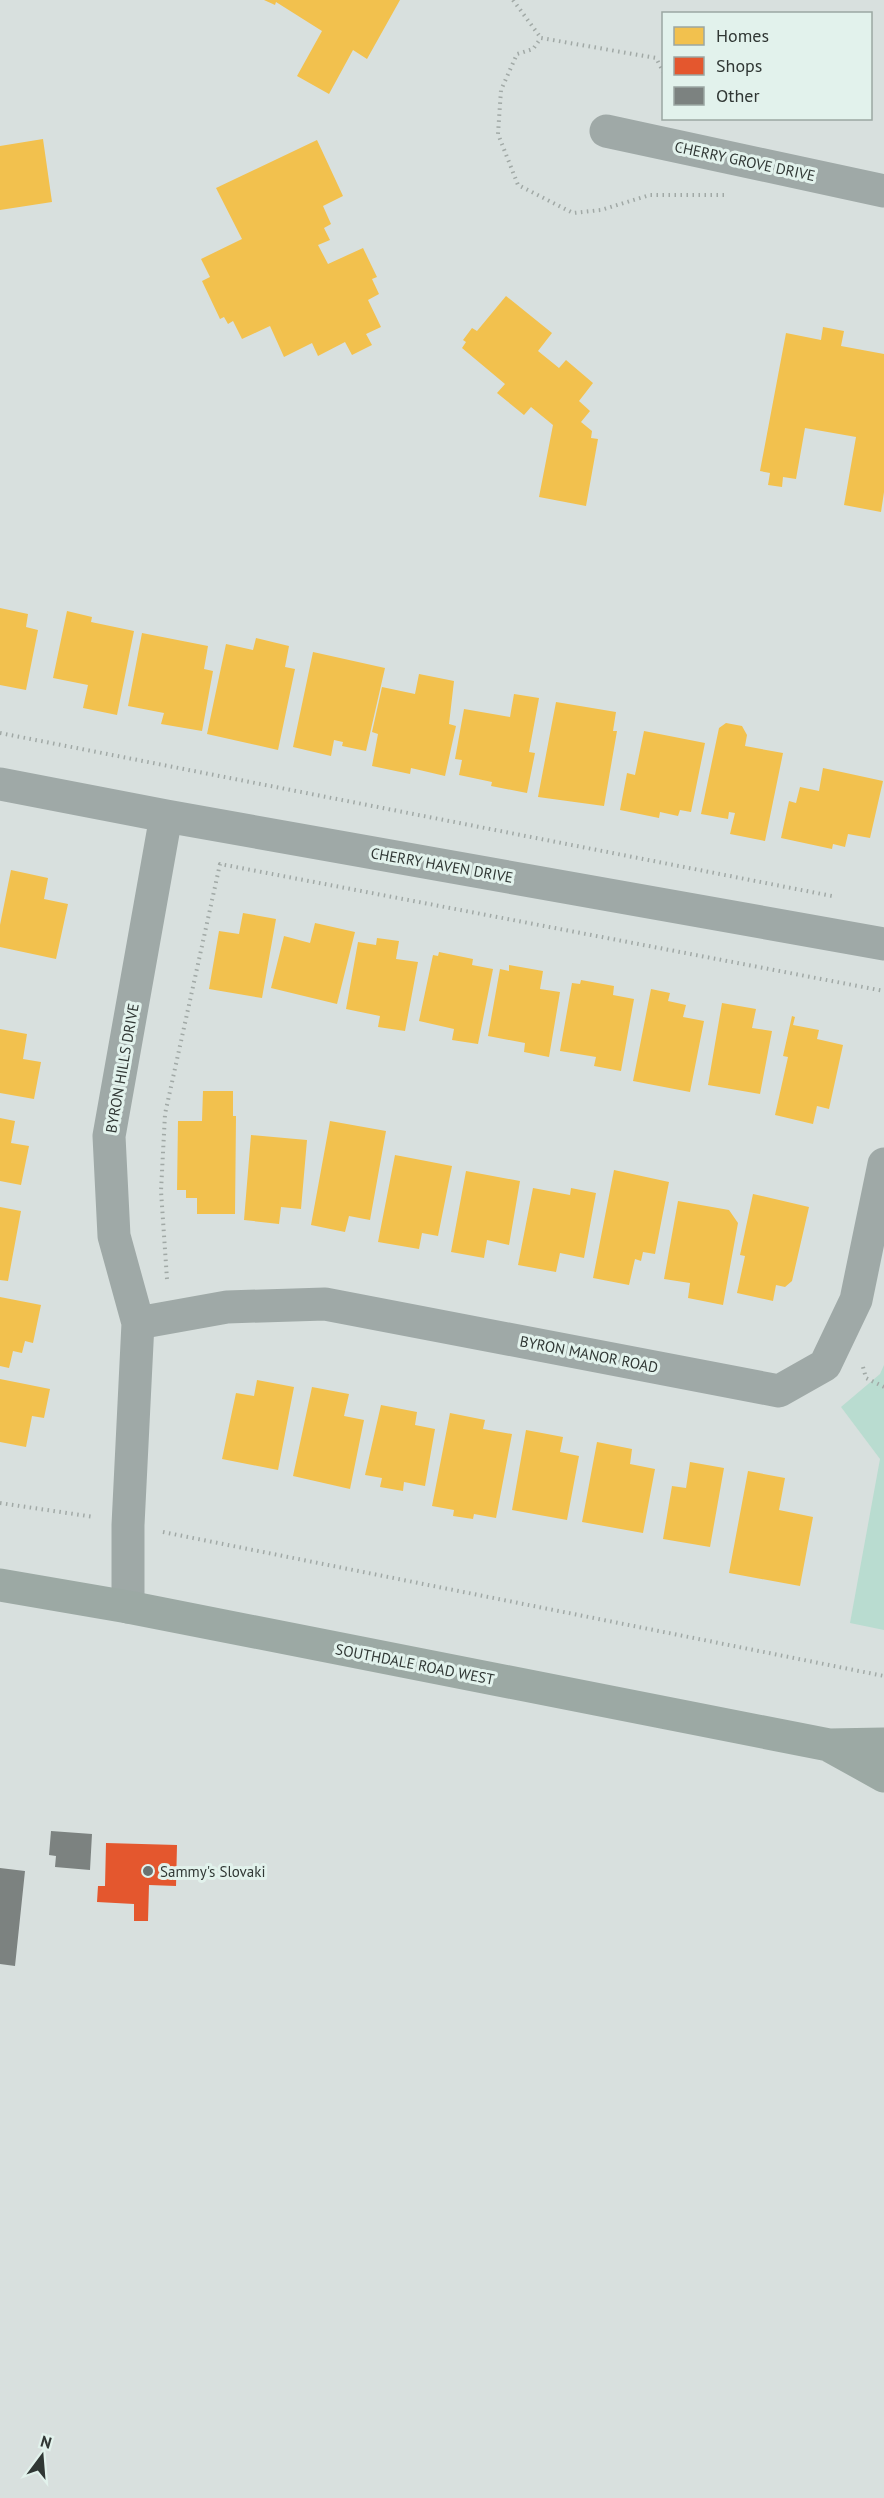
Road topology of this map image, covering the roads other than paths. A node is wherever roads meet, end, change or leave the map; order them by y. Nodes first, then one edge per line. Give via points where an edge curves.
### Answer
1 (606, 131) dead end
2 (884, 191) edge
3 (0, 784) edge
4 (166, 816) junction
5 (884, 944) edge
6 (884, 1164) edge
7 (138, 1323) junction
8 (0, 1585) edge
9 (128, 1607) junction
10 (884, 1744) edge
11 (829, 1745) junction
12 (884, 1776) edge

1 - 2 street, CHERRY GROVE DRIVE
3 - 4 street, CHERRY HAVEN DRIVE
4 - 5 street, CHERRY HAVEN DRIVE
4 - 7 street, BYRON HILLS DRIVE via 109,1136 114,1236
6 - 7 street, BYRON MANOR ROAD via 856,1300 825,1365 779,1391 325,1304 227,1307
7 - 9 street, BYRON HILLS DRIVE
8 - 9 main road, SOUTHDALE ROAD WEST
9 - 11 main road, SOUTHDALE ROAD WEST
10 - 11 main road, SOUTHDALE ROAD WEST
11 - 12 main road, SOUTHDALE ROAD WEST

